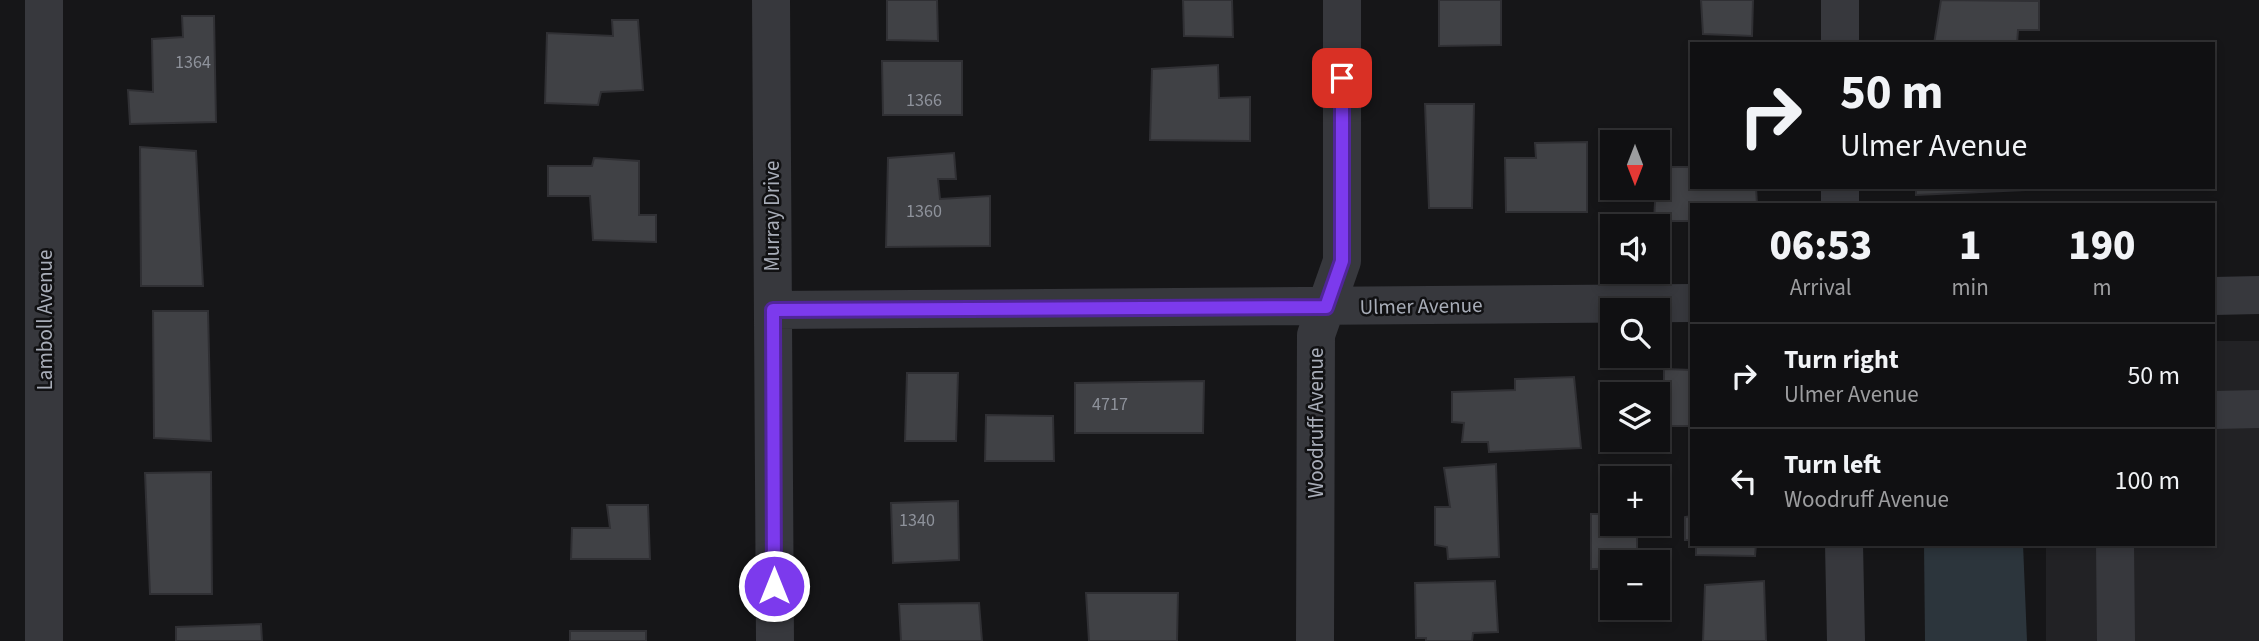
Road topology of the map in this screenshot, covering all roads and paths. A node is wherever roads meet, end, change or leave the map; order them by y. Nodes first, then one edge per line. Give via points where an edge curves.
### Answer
1 (44, 0) edge
2 (771, 0) edge
3 (1342, 0) edge
4 (1840, 0) edge
5 (1840, 42) edge
6 (2259, 295) edge
7 (2215, 296) edge
8 (1690, 303) edge
9 (1326, 307) junction
10 (773, 310) junction
11 (2259, 409) edge
12 (2215, 410) edge
13 (1844, 546) edge
14 (2115, 546) edge
15 (44, 641) edge
16 (775, 641) edge
17 (1315, 641) edge
18 (1846, 641) edge
19 (2116, 641) edge

1 - 15 street, Lamboll Avenue
2 - 10 street, Murray Drive
3 - 9 street, Woodruff Avenue via 1342,261
4 - 5 street
6 - 7 street
8 - 9 street, Ulmer Avenue
9 - 10 street, Ulmer Avenue
9 - 17 street, Woodruff Avenue via 1316,335
10 - 16 street, Murray Drive
11 - 12 street
13 - 18 street
14 - 19 street

